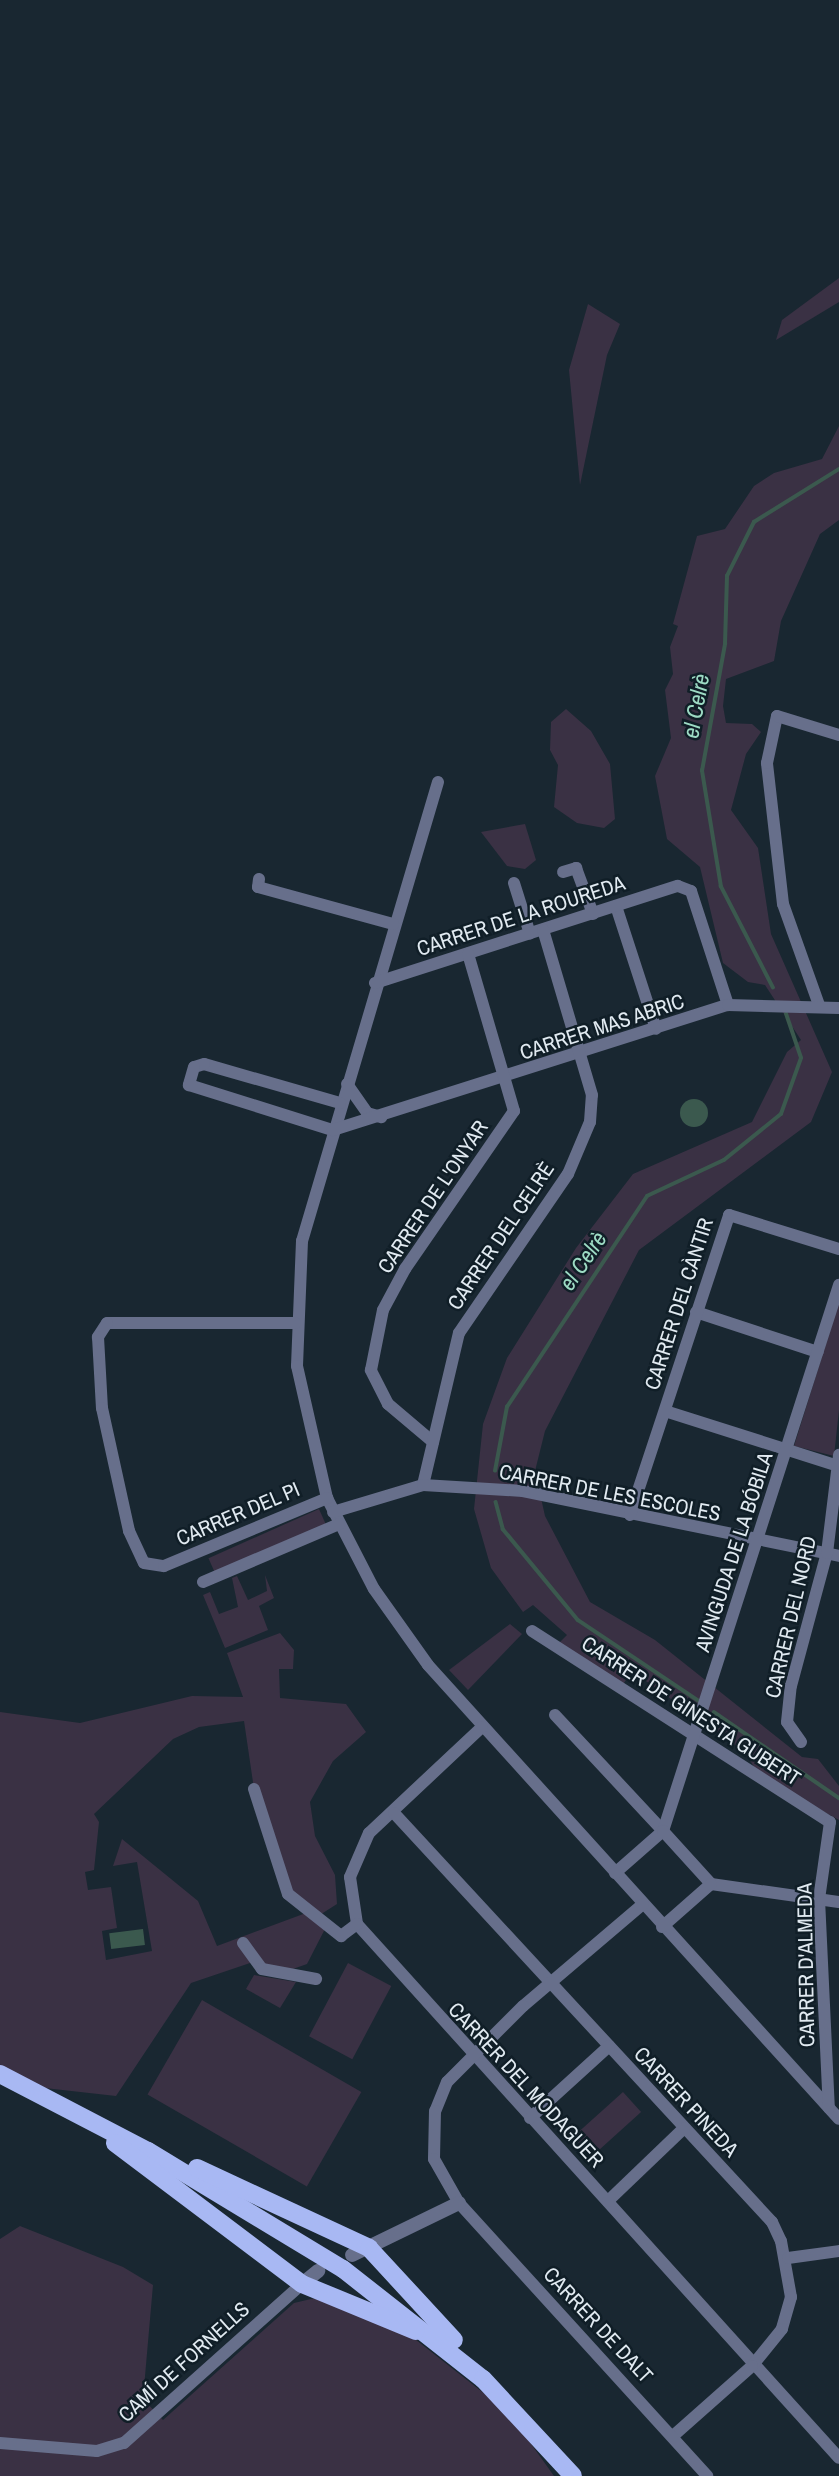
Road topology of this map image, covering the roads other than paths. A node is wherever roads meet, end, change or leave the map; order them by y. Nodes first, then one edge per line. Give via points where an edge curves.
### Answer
1 (839, 735) edge
2 (438, 782) dead end
3 (563, 872) dead end
4 (260, 879) dead end
5 (514, 883) dead end
6 (616, 906) junction
7 (593, 914) junction
8 (393, 924) junction
9 (543, 930) junction
10 (530, 934) junction
11 (468, 954) junction
12 (375, 983) junction
13 (728, 1005) junction
14 (819, 1005) junction
15 (839, 1008) edge
16 (656, 1029) junction
17 (580, 1055) junction
18 (509, 1078) junction
19 (346, 1084) junction
20 (340, 1103) junction
21 (381, 1117) junction
22 (333, 1130) junction
23 (839, 1249) edge
24 (839, 1285) edge
25 (696, 1312) junction
26 (295, 1323) junction
27 (818, 1352) junction
28 (665, 1411) junction
29 (432, 1442) junction
30 (786, 1450) junction
31 (838, 1460) edge
32 (423, 1485) junction
33 (327, 1498) junction
34 (630, 1515) junction
35 (336, 1518) junction
36 (757, 1541) junction
37 (833, 1555) edge
38 (203, 1582) dead end
39 (532, 1631) dead end
40 (555, 1715) dead end
41 (482, 1727) junction
42 (695, 1740) junction
43 (801, 1742) dead end
44 (254, 1788) dead end
45 (394, 1813) junction
46 (830, 1822) joint
47 (663, 1831) junction
48 (615, 1873) junction
49 (710, 1884) junction
50 (819, 1899) junction
51 (839, 1902) edge
52 (643, 1904) junction
53 (356, 1924) junction
54 (662, 1927) junction
55 (243, 1943) dead end
56 (316, 1979) dead end
57 (550, 1983) junction
58 (609, 2046) junction
59 (472, 2056) junction
60 (0, 2074) edge
61 (18, 2083) junction
62 (829, 2108) junction
63 (530, 2118) junction
64 (839, 2119) edge
65 (684, 2128) junction
66 (148, 2151) junction
67 (608, 2202) junction
68 (459, 2203) junction
69 (369, 2248) junction
70 (839, 2251) edge
71 (352, 2255) dead end
72 (788, 2258) junction
73 (318, 2271) dead end
74 (302, 2284) junction
75 (440, 2342) junction
76 (752, 2366) junction
77 (506, 2403) junction
78 (674, 2435) junction
79 (0, 2443) edge
80 (839, 2458) edge
81 (573, 2476) edge
82 (707, 2476) edge

1 - 14 street via 777,716 766,764 783,904
2 - 8 street
3 - 7 street via 576,868
4 - 8 street via 258,887
5 - 10 street
6 - 7 street, CARRER DE LA ROUREDA
6 - 13 street, CARRER DE LA ROUREDA via 678,886 691,891
6 - 16 street
7 - 9 street, CARRER DE LA ROUREDA
8 - 12 street
9 - 10 street, CARRER DE LA ROUREDA
9 - 17 street, CARRER DEL CELRÈ
10 - 11 street, CARRER DE LA ROUREDA
11 - 12 street, CARRER DE LA ROUREDA
11 - 18 street, CARRER DE L'ONYAR
12 - 19 street
13 - 14 street, CARRER MAS ABRIC via 752,1001
13 - 16 street, CARRER MAS ABRIC
14 - 15 street, CARRER MAS ABRIC
16 - 17 street, CARRER MAS ABRIC
17 - 18 street, CARRER MAS ABRIC
17 - 29 street, CARRER DEL CELRÈ via 592,1095 590,1122 568,1174 458,1333
18 - 21 street, CARRER MAS ABRIC
18 - 29 street, CARRER DE L'ONYAR via 514,1111 405,1269 374,1343 374,1383 388,1404
19 - 20 street
19 - 21 street via 366,1113
20 - 22 street
20 - 22 street via 204,1064 194,1067 189,1085
21 - 22 street, CARRER MAS ABRIC
22 - 26 street via 302,1241
23 - 25 street, CARRER DEL CÀNTIR via 729,1215
24 - 27 street, AVINGUDA DE LA BÓBILA
25 - 27 street
25 - 28 street, CARRER DEL CÀNTIR
26 - 33 street via 308,1433
26 - 33 street, CARRER DEL PI via 107,1323 98,1337 98,1373 117,1486 144,1563 164,1566
27 - 30 street, AVINGUDA DE LA BÓBILA
28 - 30 street
28 - 34 street, CARRER DEL CÀNTIR
29 - 32 street, CARRER DEL CELRÈ
30 - 31 street
30 - 36 street, AVINGUDA DE LA BÓBILA
31 - 37 street, CARRER DEL NORD
32 - 34 street, CARRER DE LES ESCOLES via 523,1491
32 - 35 street, CARRER DE LES ESCOLES
33 - 35 street
34 - 36 street, CARRER DE LES ESCOLES
35 - 38 street
35 - 41 street via 414,1646
36 - 37 street, CARRER DE LES ESCOLES
36 - 42 street, AVINGUDA DE LA BÓBILA
37 - 43 street, CARRER DEL NORD via 791,1686 788,1722
39 - 42 street, CARRER DE GINESTA GUBERT
40 - 47 street
41 - 45 street
41 - 48 street
42 - 46 street, CARRER DE GINESTA GUBERT
42 - 47 street, AVINGUDA DE LA BÓBILA
44 - 53 street via 288,1894 341,1936
45 - 53 street via 358,1851 349,1899
45 - 57 street, CARRER PINEDA
46 - 50 street, CARRER D'ALMEDA
47 - 48 street
47 - 49 street
48 - 52 street
49 - 50 street
49 - 54 street
50 - 51 street
50 - 62 street, CARRER D'ALMEDA
52 - 54 street
52 - 57 street, CARRER DE DALT
53 - 59 street, CARRER DEL MODAGUER
54 - 62 street
55 - 56 street via 262,1969
57 - 58 street, CARRER PINEDA
57 - 59 street, CARRER DE DALT
58 - 63 street
58 - 65 street, CARRER PINEDA
59 - 63 street, CARRER DEL MODAGUER
59 - 68 street, CARRER DE DALT via 447,2082 435,2111 434,2159
60 - 61 main road
61 - 66 main road
61 - 74 main road via 34,2100 115,2143
62 - 64 street
63 - 67 street, CARRER DEL MODAGUER
65 - 67 street
65 - 72 street, CARRER PINEDA via 772,2222
66 - 69 main road
66 - 75 main road via 310,2247
67 - 76 street, CARRER DEL MODAGUER
68 - 69 street
68 - 78 street, CARRER DE DALT
69 - 71 street
69 - 77 main road via 495,2377
70 - 72 street
72 - 76 street, CARRER PINEDA via 791,2297 782,2329
73 - 74 street
74 - 75 main road
74 - 79 street, CAMÍ DE FORNELLS via 166,2412 124,2443 97,2451
75 - 77 main road
76 - 78 street, CARRER PINEDA
76 - 80 street, CARRER DEL MODAGUER
77 - 81 main road
78 - 82 street, CARRER DE DALT

